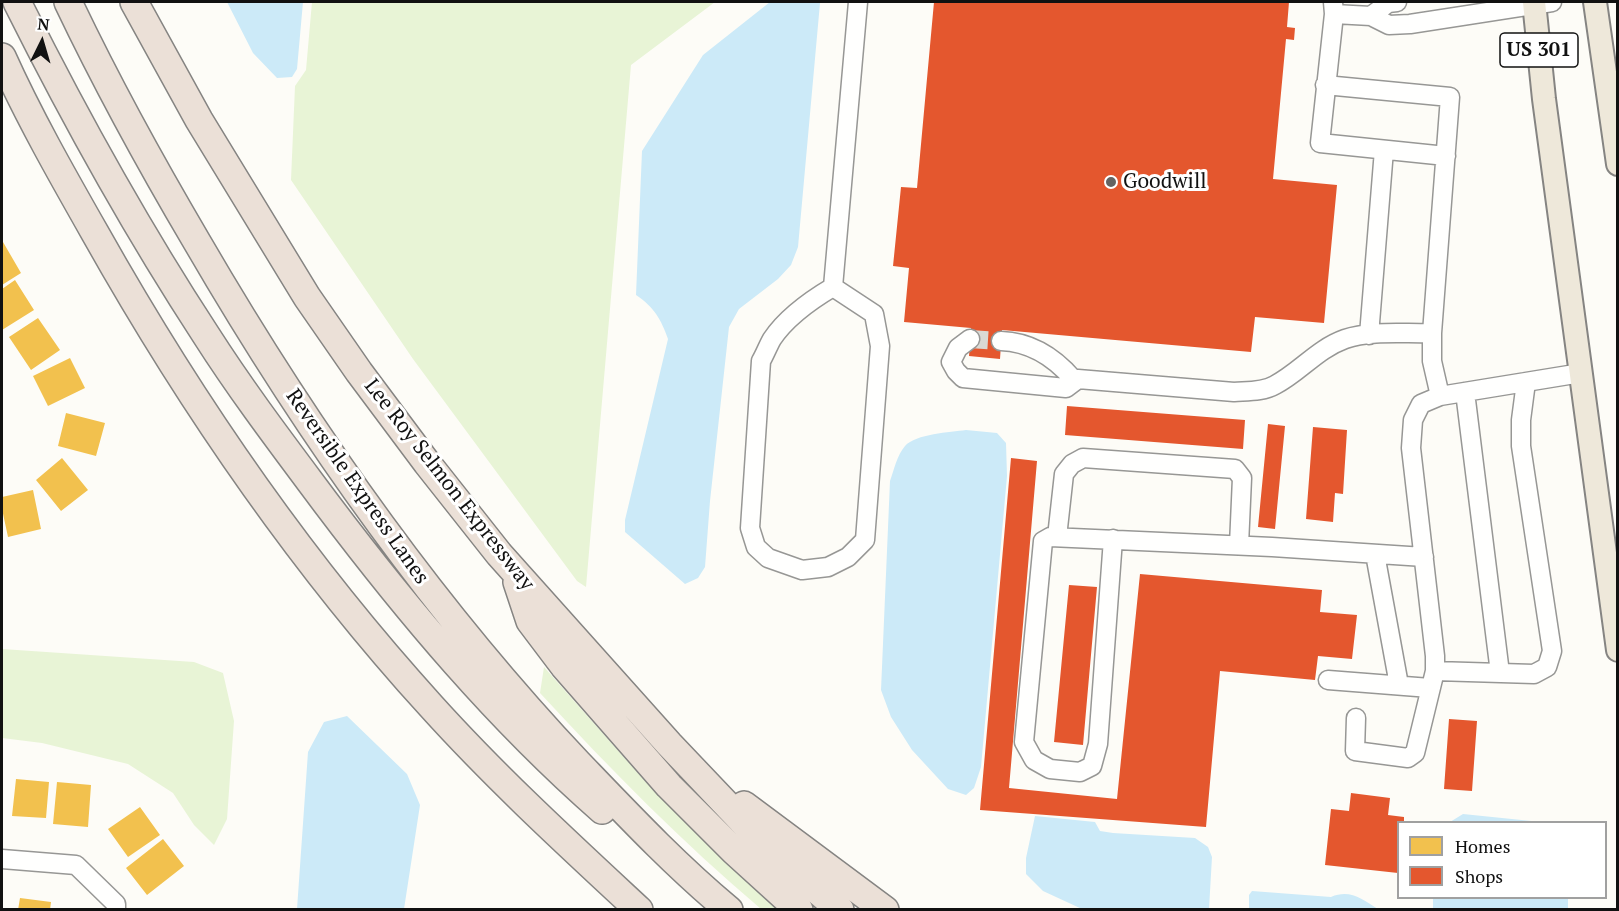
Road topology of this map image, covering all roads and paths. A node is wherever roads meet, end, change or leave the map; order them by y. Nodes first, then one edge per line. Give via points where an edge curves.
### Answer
1 (17, 2) edge
2 (68, 2) edge
3 (134, 2) edge
4 (858, 2) edge
5 (1397, 2) edge
6 (1540, 2) edge
7 (1595, 2) edge
8 (1334, 8) edge
9 (1371, 16) junction
10 (2, 57) edge
11 (1325, 84) junction
12 (1384, 150) junction
13 (1446, 156) junction
14 (1617, 164) edge
15 (833, 287) junction
16 (1432, 333) junction
17 (1369, 335) junction
18 (970, 339) dead end
19 (1001, 342) tunnel mouth
20 (1581, 373) junction
21 (1078, 379) junction
22 (1526, 382) junction
23 (1465, 392) junction
24 (1440, 396) junction
25 (1057, 537) junction
26 (1113, 539) junction
27 (1239, 545) junction
28 (1375, 554) junction
29 (1424, 558) junction
30 (506, 563) junction
31 (1617, 650) edge
32 (1500, 673) junction
33 (1432, 679) junction
34 (1328, 680) dead end
35 (1399, 685) junction
36 (1356, 718) dead end
37 (701, 776) junction
38 (2, 859) edge
39 (696, 882) junction
40 (116, 909) edge
41 (639, 909) edge
42 (729, 909) edge
43 (799, 909) edge
44 (840, 909) edge
45 (885, 909) edge

1 - 39 highway via 150,245 264,420 360,548 479,690 532,746 608,816
2 - 39 highway, Reversible Express Lanes via 158,176 225,291 386,532 537,719
3 - 30 highway, Lee Roy Selmon Expressway via 199,120 307,297 413,444
4 - 15 street
5 - 9 street via 1388,3
6 - 9 street via 1410,24 1389,25
6 - 20 main road, US 301 via 1544,99
7 - 14 main road, US 301
8 - 9 street
8 - 11 street
10 - 41 highway via 117,273 209,421 304,555 468,745
11 - 12 street via 1320,143
11 - 13 street via 1450,97
12 - 13 street
12 - 17 street
13 - 16 street
15 - 15 street via 814,298 772,338 761,361 750,528 756,547 768,558 802,570 828,567 848,557 865,540 880,346 874,314
16 - 17 street
16 - 24 street via 1432,361
17 - 21 street via 1345,339 1320,351 1274,386 1254,391
18 - 21 street via 958,348 951,362 963,378 1066,387
19 - 21 street via 1040,350 1073,379
20 - 22 street
20 - 31 main road, US 301
22 - 23 street
22 - 32 street via 1521,446 1552,651 1547,667 1534,674
23 - 24 street
23 - 32 street
24 - 29 street via 1421,404 1413,420 1411,447
25 - 26 street
25 - 26 street via 1043,541 1024,742 1034,759 1050,769 1080,772 1092,766 1098,744
25 - 27 street via 1064,474 1083,459 1235,469 1242,478
26 - 27 street
27 - 28 street
28 - 29 street
28 - 35 street
29 - 33 street via 1435,656
30 - 37 highway, Lee Roy Selmon Expressway
30 - 43 highway via 530,621 564,666 669,786
32 - 33 street
33 - 35 street
33 - 36 street via 1415,753 1408,758 1355,751
34 - 35 street
37 - 44 highway, Lee Roy Selmon Expressway via 767,847
37 - 45 highway
38 - 40 street via 76,865 116,904
39 - 42 highway, Reversible Express Lanes

